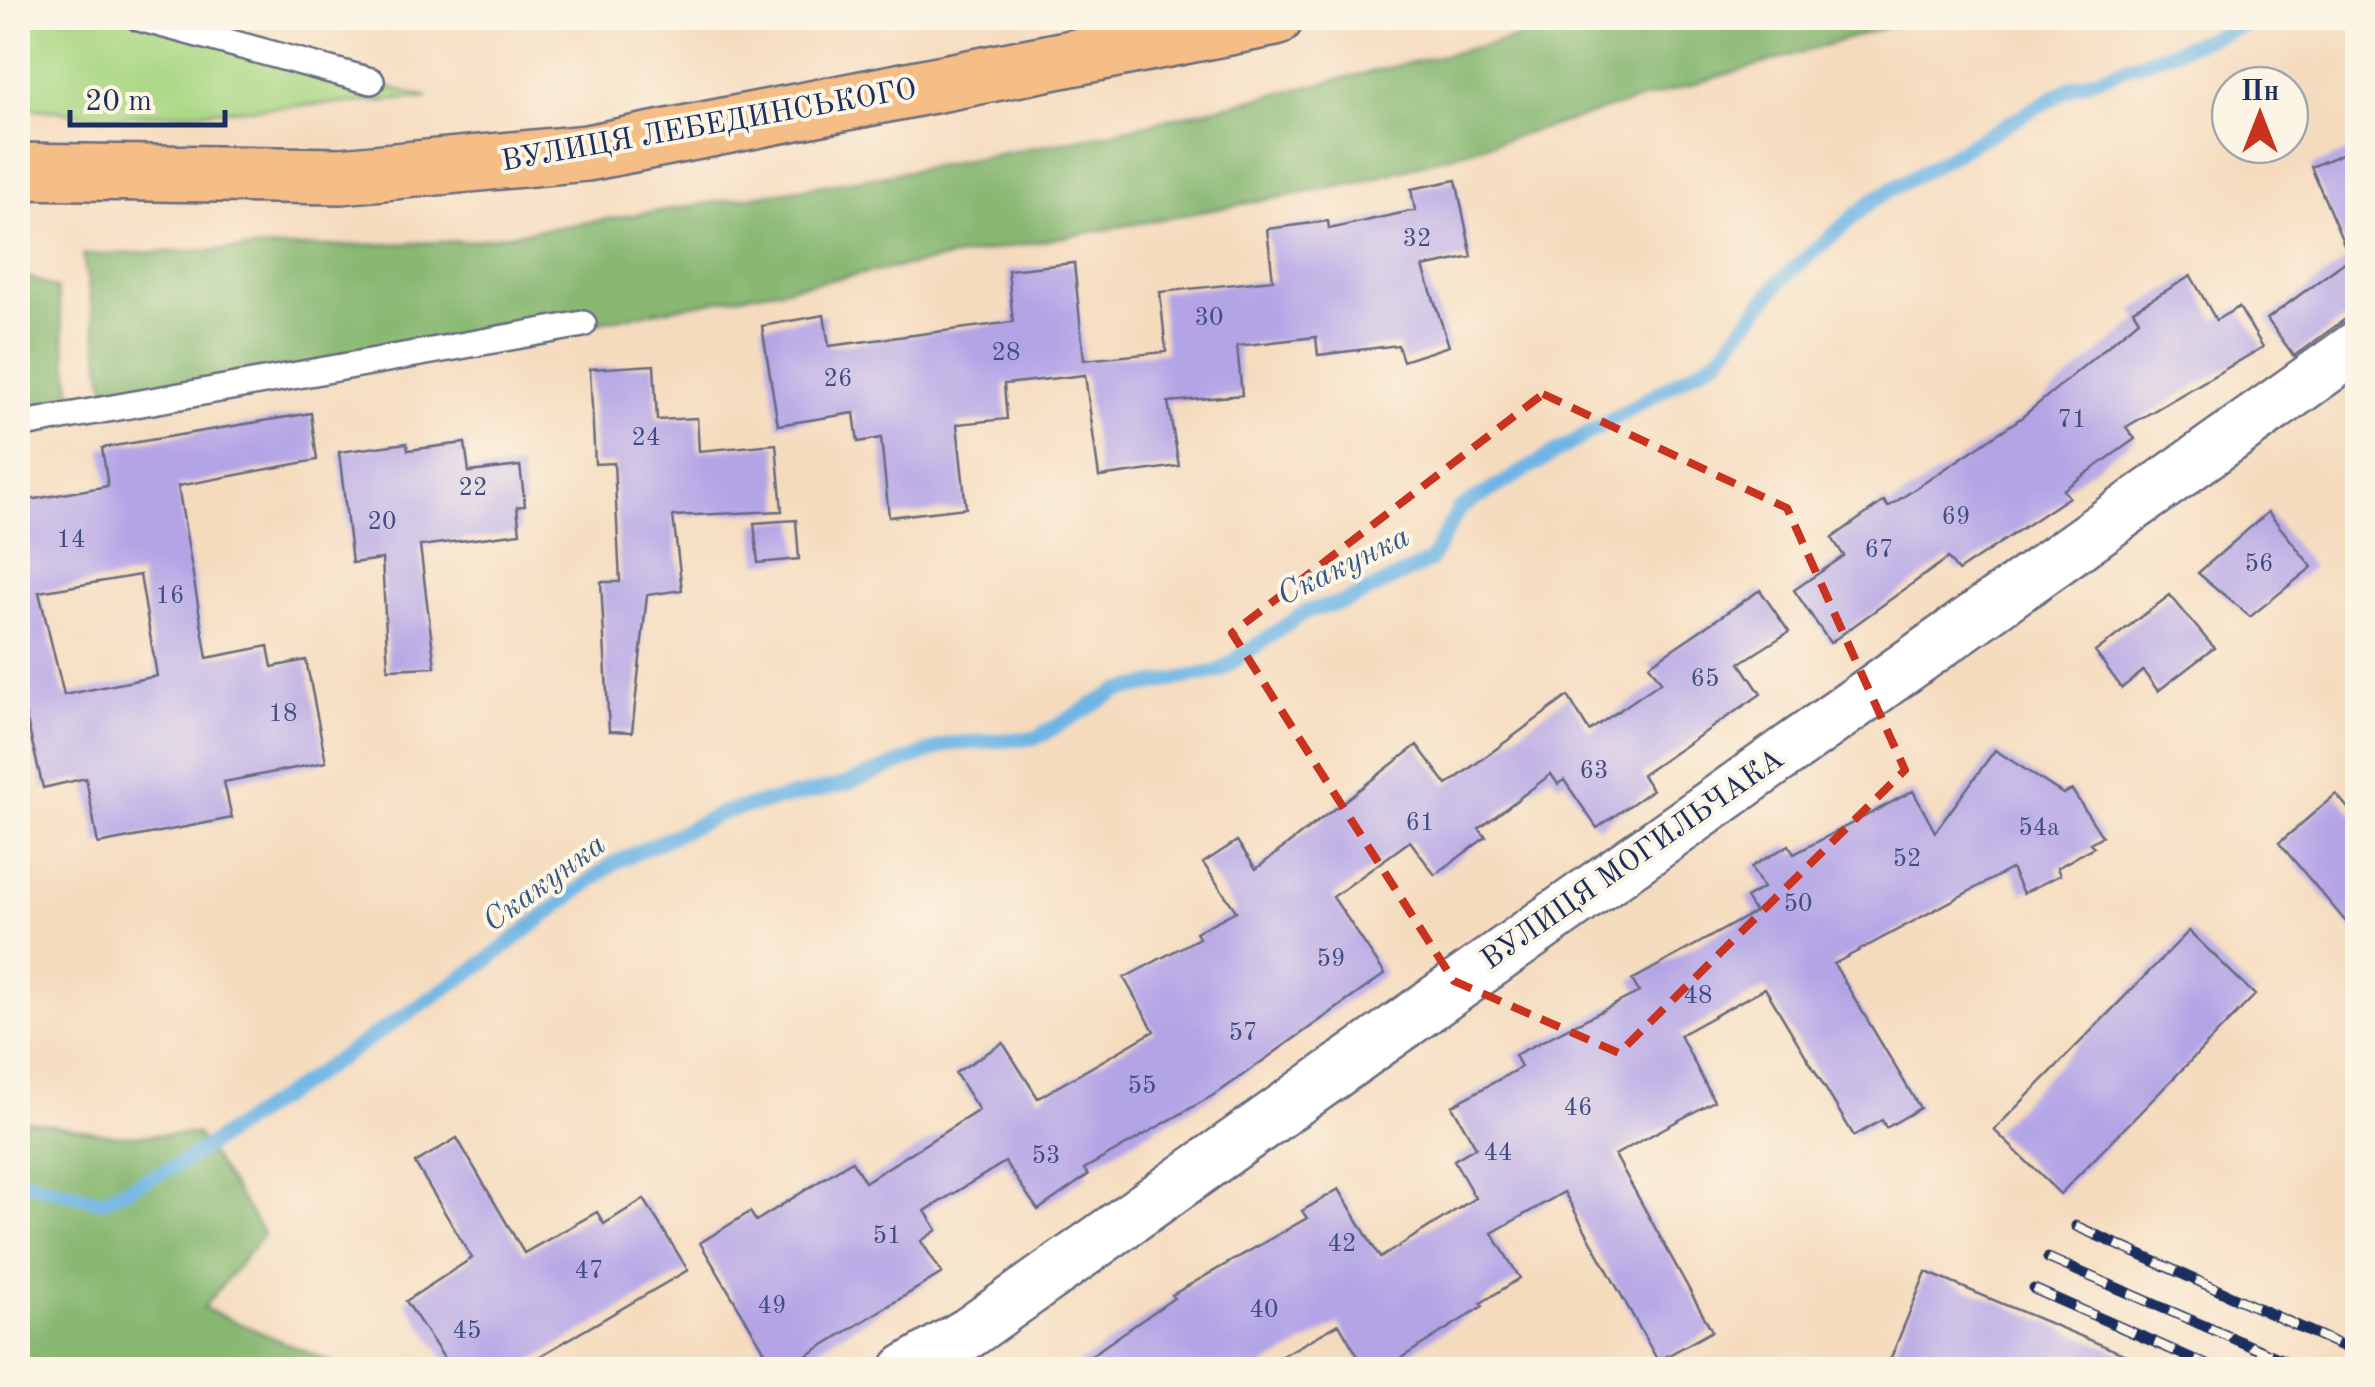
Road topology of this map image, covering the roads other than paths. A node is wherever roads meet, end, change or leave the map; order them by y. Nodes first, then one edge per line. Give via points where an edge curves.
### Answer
1 (140, 18) edge
2 (1275, 18) edge
3 (1156, 30) edge
4 (370, 81) dead end
5 (18, 172) edge
6 (583, 324) dead end
7 (2358, 346) edge
8 (18, 426) edge
9 (906, 1370) edge

1 - 4 lane
2 - 3 main road, ВУЛИЦЯ ЛЕБЕДИНСЬКОГО
3 - 5 main road, ВУЛИЦЯ ЛЕБЕДИНСЬКОГО via 587,153 340,176
6 - 8 lane
7 - 9 street, ВУЛИЦЯ МОГИЛЬЧАКА via 986,1321

